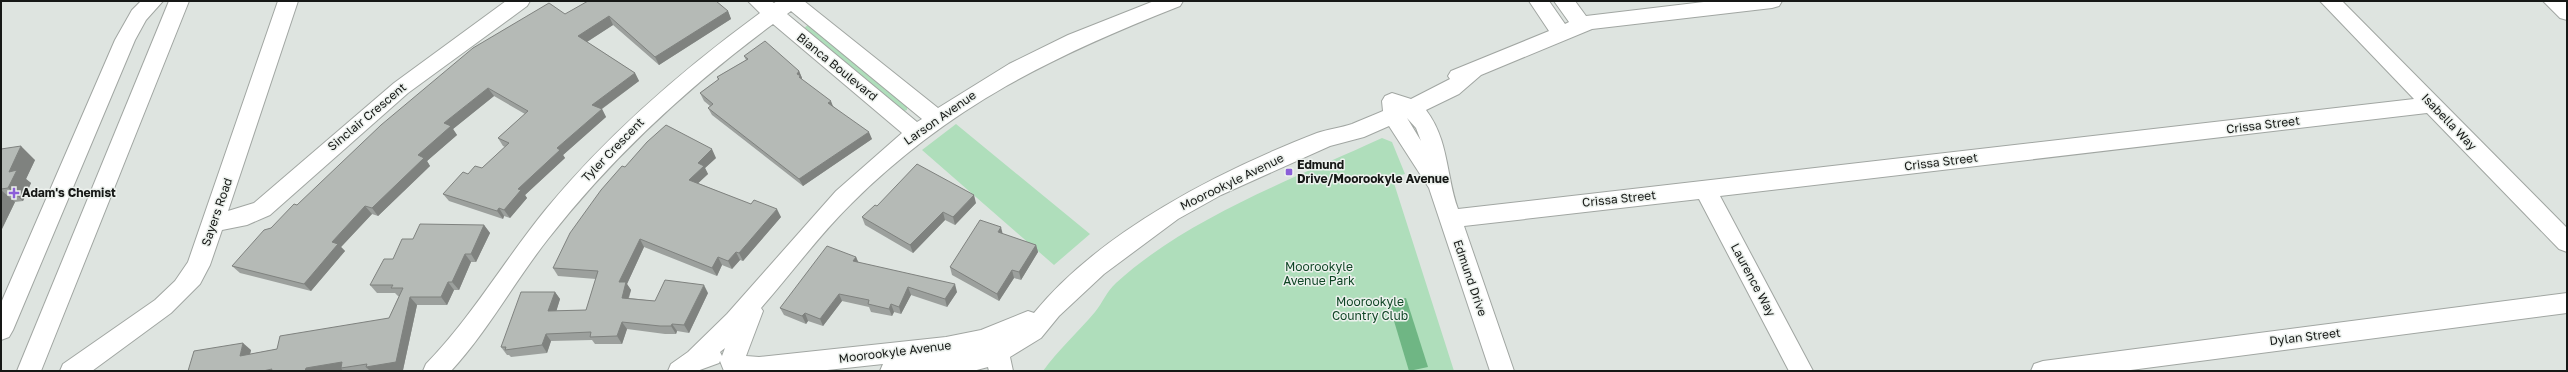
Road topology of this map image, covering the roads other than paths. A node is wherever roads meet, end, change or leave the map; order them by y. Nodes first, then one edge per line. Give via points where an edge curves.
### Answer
1 (153, 1) edge
2 (179, 1) edge
3 (288, 1) edge
4 (520, 1) edge
5 (791, 1) edge
6 (1173, 1) edge
7 (1539, 1) edge
8 (1564, 1) edge
9 (1772, 1) edge
10 (2330, 1) edge
11 (2553, 1) edge
12 (766, 8) edge
13 (2567, 13) edge
14 (1581, 24) junction
15 (1560, 32) junction
16 (2433, 105) junction
17 (1399, 108) junction
18 (936, 118) junction
19 (916, 133) junction
20 (1705, 190) junction
21 (1450, 219) junction
22 (213, 223) junction
23 (2567, 243) edge
24 (756, 300) junction
25 (2567, 303) edge
26 (1, 330) edge
27 (470, 333) junction
28 (988, 359) edge
29 (733, 366) edge
30 (683, 367) edge
31 (29, 371) edge
32 (72, 371) edge
33 (435, 371) edge
34 (458, 371) edge
35 (892, 371) edge
36 (1502, 371) edge
37 (1801, 371) edge
38 (2043, 371) edge

1 - 26 street via 139,16 126,40
2 - 31 street
3 - 22 street, Sayers Road
4 - 22 street, Sinclair Crescent via 401,88 262,209 242,218
5 - 12 street, Tyler Crescent
5 - 18 street, Bianca Boulevard
6 - 18 street, Larson Avenue via 1044,55
7 - 15 street
8 - 14 street
9 - 14 street, Moorookyle Avenue via 1613,18
10 - 16 street, Isabella Way
11 - 13 street
12 - 19 street, Bianca Boulevard
12 - 27 street, Tyler Crescent via 672,92 608,154 538,234 501,284
14 - 15 street, Moorookyle Avenue
15 - 17 street, Moorookyle Avenue via 1472,72 1452,89
16 - 20 street, Crissa Street
16 - 23 street, Isabella Way
17 - 21 street, Edmund Drive via 1423,124 1434,147 1438,186
17 - 28 street, Moorookyle Avenue via 1356,131 1324,139 1213,189 1170,213 1096,267 1051,309 1032,331
18 - 19 street, Larson Avenue
19 - 24 street, Larson Avenue via 871,172 816,226 787,258
20 - 21 street, Crissa Street
20 - 37 street, Laurence Way
21 - 36 street, Edmund Drive
22 - 32 street, Sayers Road via 199,265 179,293
24 - 29 street, Larson Avenue
24 - 30 street, Larson Avenue via 717,342
25 - 38 street, Dylan Street
27 - 33 street, Tyler Crescent
27 - 34 street, Tyler Crescent
28 - 29 street, Moorookyle Avenue via 946,347 797,364
28 - 35 street, Moorookyle Avenue
29 - 30 street, Moorookyle Avenue via 716,356

